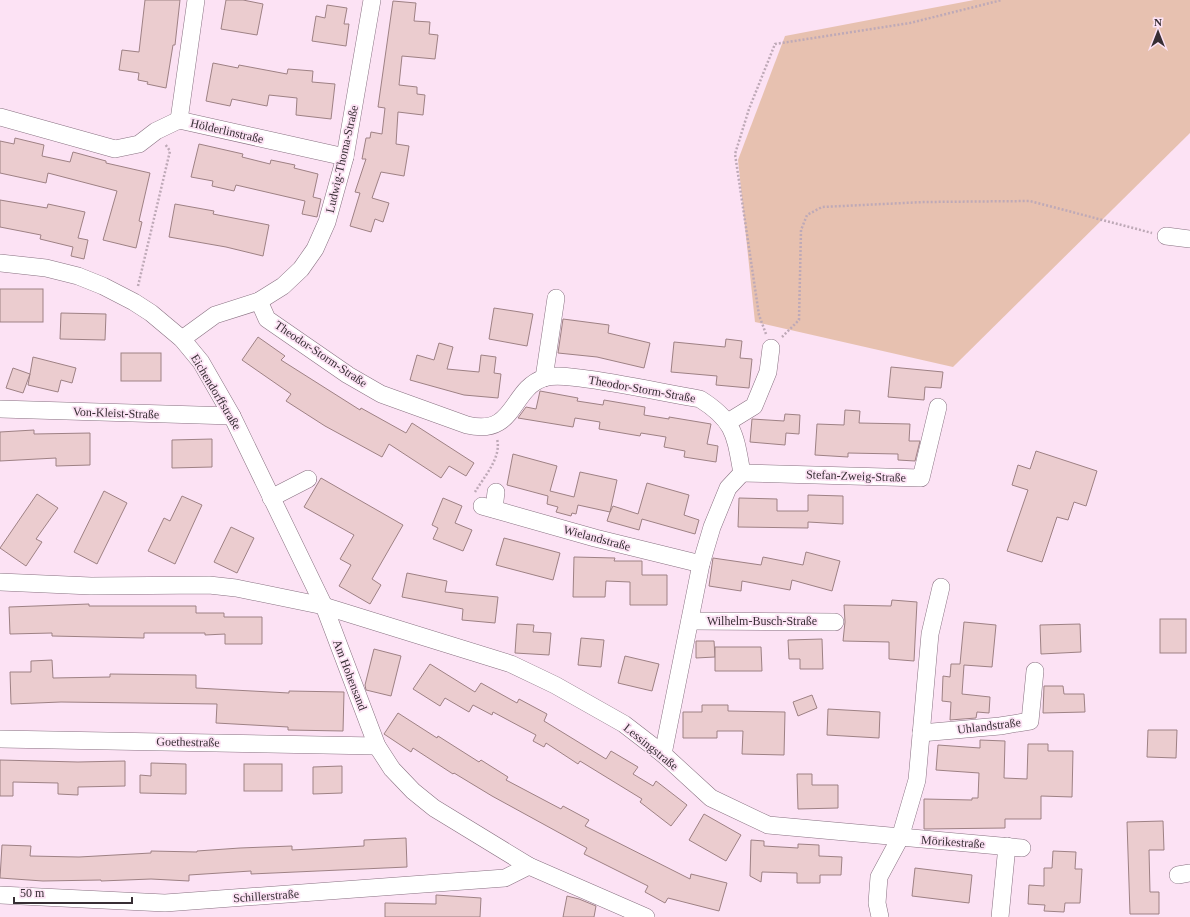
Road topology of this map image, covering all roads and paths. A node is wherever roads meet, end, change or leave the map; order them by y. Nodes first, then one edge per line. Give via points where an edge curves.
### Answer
1 (196, 0) edge
2 (372, 0) edge
3 (1002, 0) edge
4 (0, 117) edge
5 (179, 120) junction
6 (156, 131) junction
7 (345, 158) junction
8 (1166, 236) joint
9 (1190, 239) edge
10 (0, 263) edge
11 (556, 298) dead end
12 (258, 301) junction
13 (134, 302) junction
14 (182, 339) junction
15 (771, 348) junction
16 (544, 378) junction
17 (938, 407) dead end
18 (0, 409) edge
19 (232, 416) junction
20 (728, 422) junction
21 (499, 447) dead end
22 (742, 473) junction
23 (308, 479) dead end
24 (496, 492) dead end
25 (271, 498) junction
26 (488, 508) junction
27 (701, 564) junction
28 (0, 582) edge
29 (941, 587) dead end
30 (324, 606) junction
31 (690, 621) junction
32 (835, 622) dead end
33 (1035, 671) dead end
34 (921, 733) junction
35 (0, 739) edge
36 (377, 746) junction
37 (662, 754) junction
38 (900, 838) junction
39 (529, 866) junction
40 (0, 895) edge
41 (646, 917) edge
42 (880, 917) edge
43 (1000, 917) edge

1 - 5 street
2 - 7 street, Ludwig-Thoma-Straße
3 - 15 path via 910,23 775,44 749,109 735,154 759,315
4 - 6 street, Hölderlinstraße via 115,149 139,144
5 - 6 street, Hölderlinstraße
5 - 7 street, Hölderlinstraße
6 - 13 path via 170,151
7 - 12 street, Ludwig-Thoma-Straße via 327,222 315,249 301,269 283,286
8 - 9 street
8 - 15 path via 1030,201 924,202 822,207 807,215 801,230 799,320
10 - 13 street, Eichendorffstraße via 46,268 78,276
11 - 16 street
12 - 14 street, Ludwig-Thoma-Straße via 215,315
12 - 16 street, Theodor-Storm-Straße via 267,318 348,375 381,394 467,425 480,428 494,425 505,417 531,385
13 - 14 street, Eichendorffstraße
14 - 19 street, Eichendorffstraße via 201,362
15 - 20 street via 768,372 754,406
16 - 20 street, Theodor-Storm-Straße via 560,376 596,380 700,399 715,408
17 - 22 street, Stefan-Zweig-Straße via 921,478
18 - 19 street, Von-Kleist-Straße
19 - 25 street, Eichendorffstraße
20 - 22 street, Theodor-Storm-Straße via 737,446
21 - 26 path via 474,494
22 - 27 street via 728,488 712,527
23 - 25 street
24 - 26 street
25 - 30 street, Eichendorffstraße
26 - 27 street, Wielandstraße
27 - 31 street
28 - 30 street via 91,586 209,585
29 - 34 street via 930,634
30 - 36 street, Am Hohensand
30 - 37 street, Lessingstraße via 511,664 555,685 624,724
31 - 32 street, Wilhelm-Busch-Straße
31 - 37 street
33 - 34 street, Uhlandstraße via 1030,721
34 - 38 street via 917,780
35 - 36 street, Goethestraße
36 - 39 street, Am Hohensand via 392,769 434,808
37 - 38 street, Lessingstraße via 711,798 768,825
38 - 42 street via 879,877 877,903
38 - 43 street, Mörikestraße via 1015,847
39 - 40 street, Schillerstraße via 505,878 165,903
39 - 41 street, Am Hohensand

